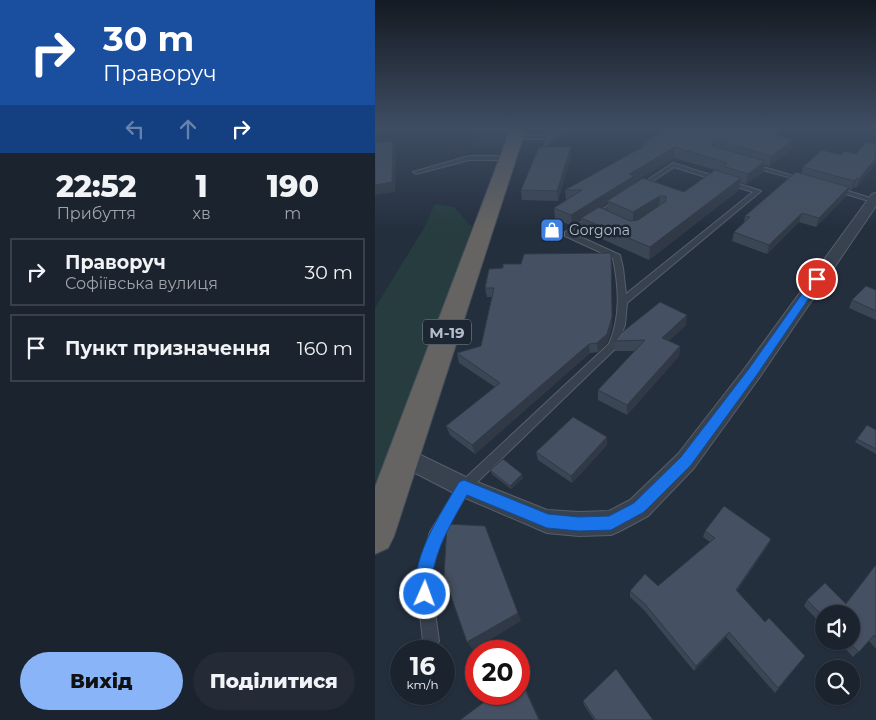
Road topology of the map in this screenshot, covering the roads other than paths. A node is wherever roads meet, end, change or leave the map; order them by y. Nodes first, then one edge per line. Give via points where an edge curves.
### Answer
1 (455, 162) edge
2 (507, 162) edge
3 (742, 162) edge
4 (416, 172) dead end
5 (807, 181) edge
6 (826, 187) edge
7 (874, 199) edge
8 (598, 257) edge
9 (617, 257) junction
10 (621, 303) junction
11 (404, 456) junction
12 (464, 487) junction
13 (375, 536) edge
14 (431, 640) edge

1 - 4 lane
2 - 11 highway, М-19
3 - 5 lane
6 - 7 lane
7 - 12 street via 686,461 639,508 611,523 547,521
8 - 9 lane
9 - 10 lane via 623,282
9 - 10 lane via 568,234 603,216 673,165 758,191
10 - 12 lane via 619,333 613,346
11 - 12 street
11 - 13 highway, М-19
12 - 14 lane via 435,537 423,578

